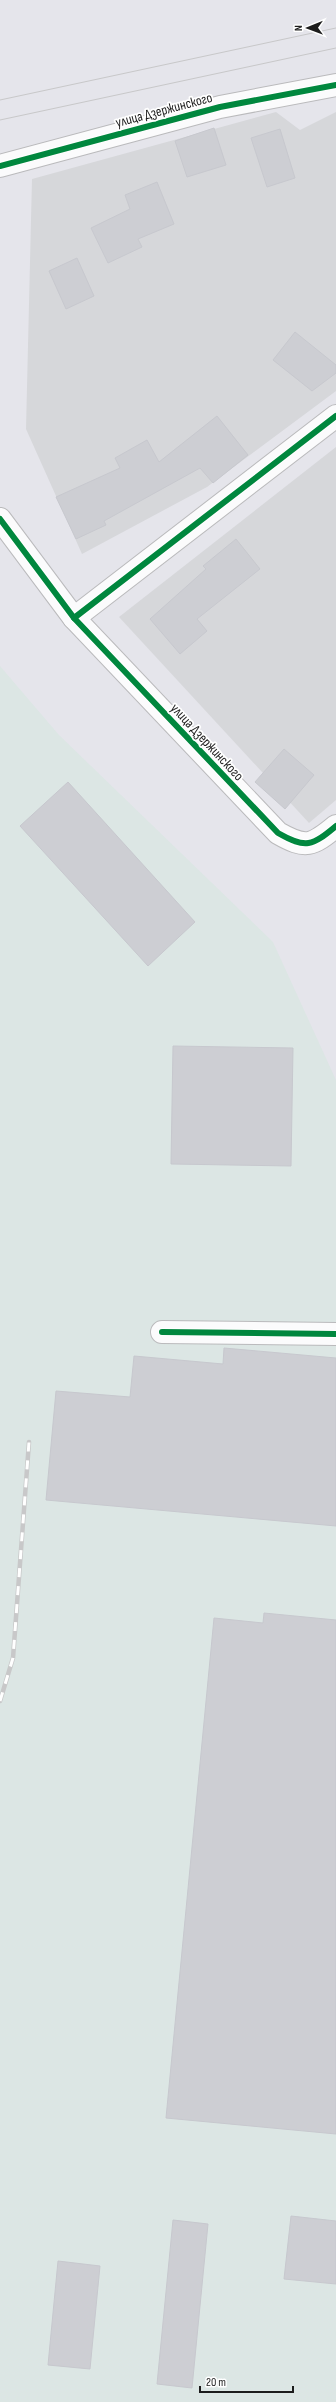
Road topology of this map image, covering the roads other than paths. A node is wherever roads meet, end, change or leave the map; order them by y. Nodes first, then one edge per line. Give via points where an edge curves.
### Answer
1 (336, 85) edge
2 (0, 166) edge
3 (336, 416) edge
4 (0, 519) edge
5 (74, 618) junction
6 (336, 826) edge
7 (162, 1332) dead end
8 (336, 1334) edge

1 - 2 street, улица Дзержинского via 220,107
3 - 5 street
4 - 5 street, улица Дзержинского
5 - 6 street, улица Дзержинского via 278,833 297,844 318,841
7 - 8 street

